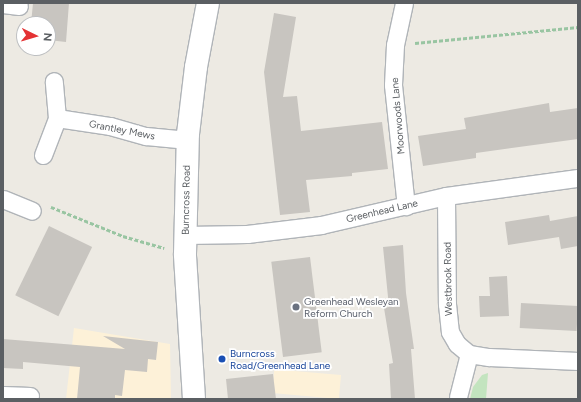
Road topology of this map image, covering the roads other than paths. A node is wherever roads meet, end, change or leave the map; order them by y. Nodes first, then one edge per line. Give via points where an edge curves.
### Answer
1 (208, 3) edge
2 (404, 3) edge
3 (54, 81) dead end
4 (57, 118) junction
5 (188, 140) junction
6 (43, 155) dead end
7 (578, 178) edge
8 (446, 196) junction
9 (3, 199) edge
10 (406, 206) junction
11 (39, 208) road end
12 (185, 244) junction
13 (469, 354) junction
14 (578, 361) edge
15 (3, 395) edge
16 (30, 396) dead end
17 (458, 397) dead end
18 (194, 399) edge

1 - 5 main road, Burncross Road via 196,67
2 - 10 street, Moorwoods Lane via 395,45 393,85
3 - 4 street
4 - 5 street, Grantley Mews via 110,126 146,136
4 - 6 street
5 - 12 main road, Burncross Road
7 - 8 street, Greenhead Lane
8 - 10 street, Greenhead Lane
8 - 13 street, Westbrook Road via 450,332 457,344
9 - 11 street
10 - 12 street, Greenhead Lane via 321,225
12 - 18 main road, Burncross Road
13 - 14 street
13 - 17 street
15 - 16 street

